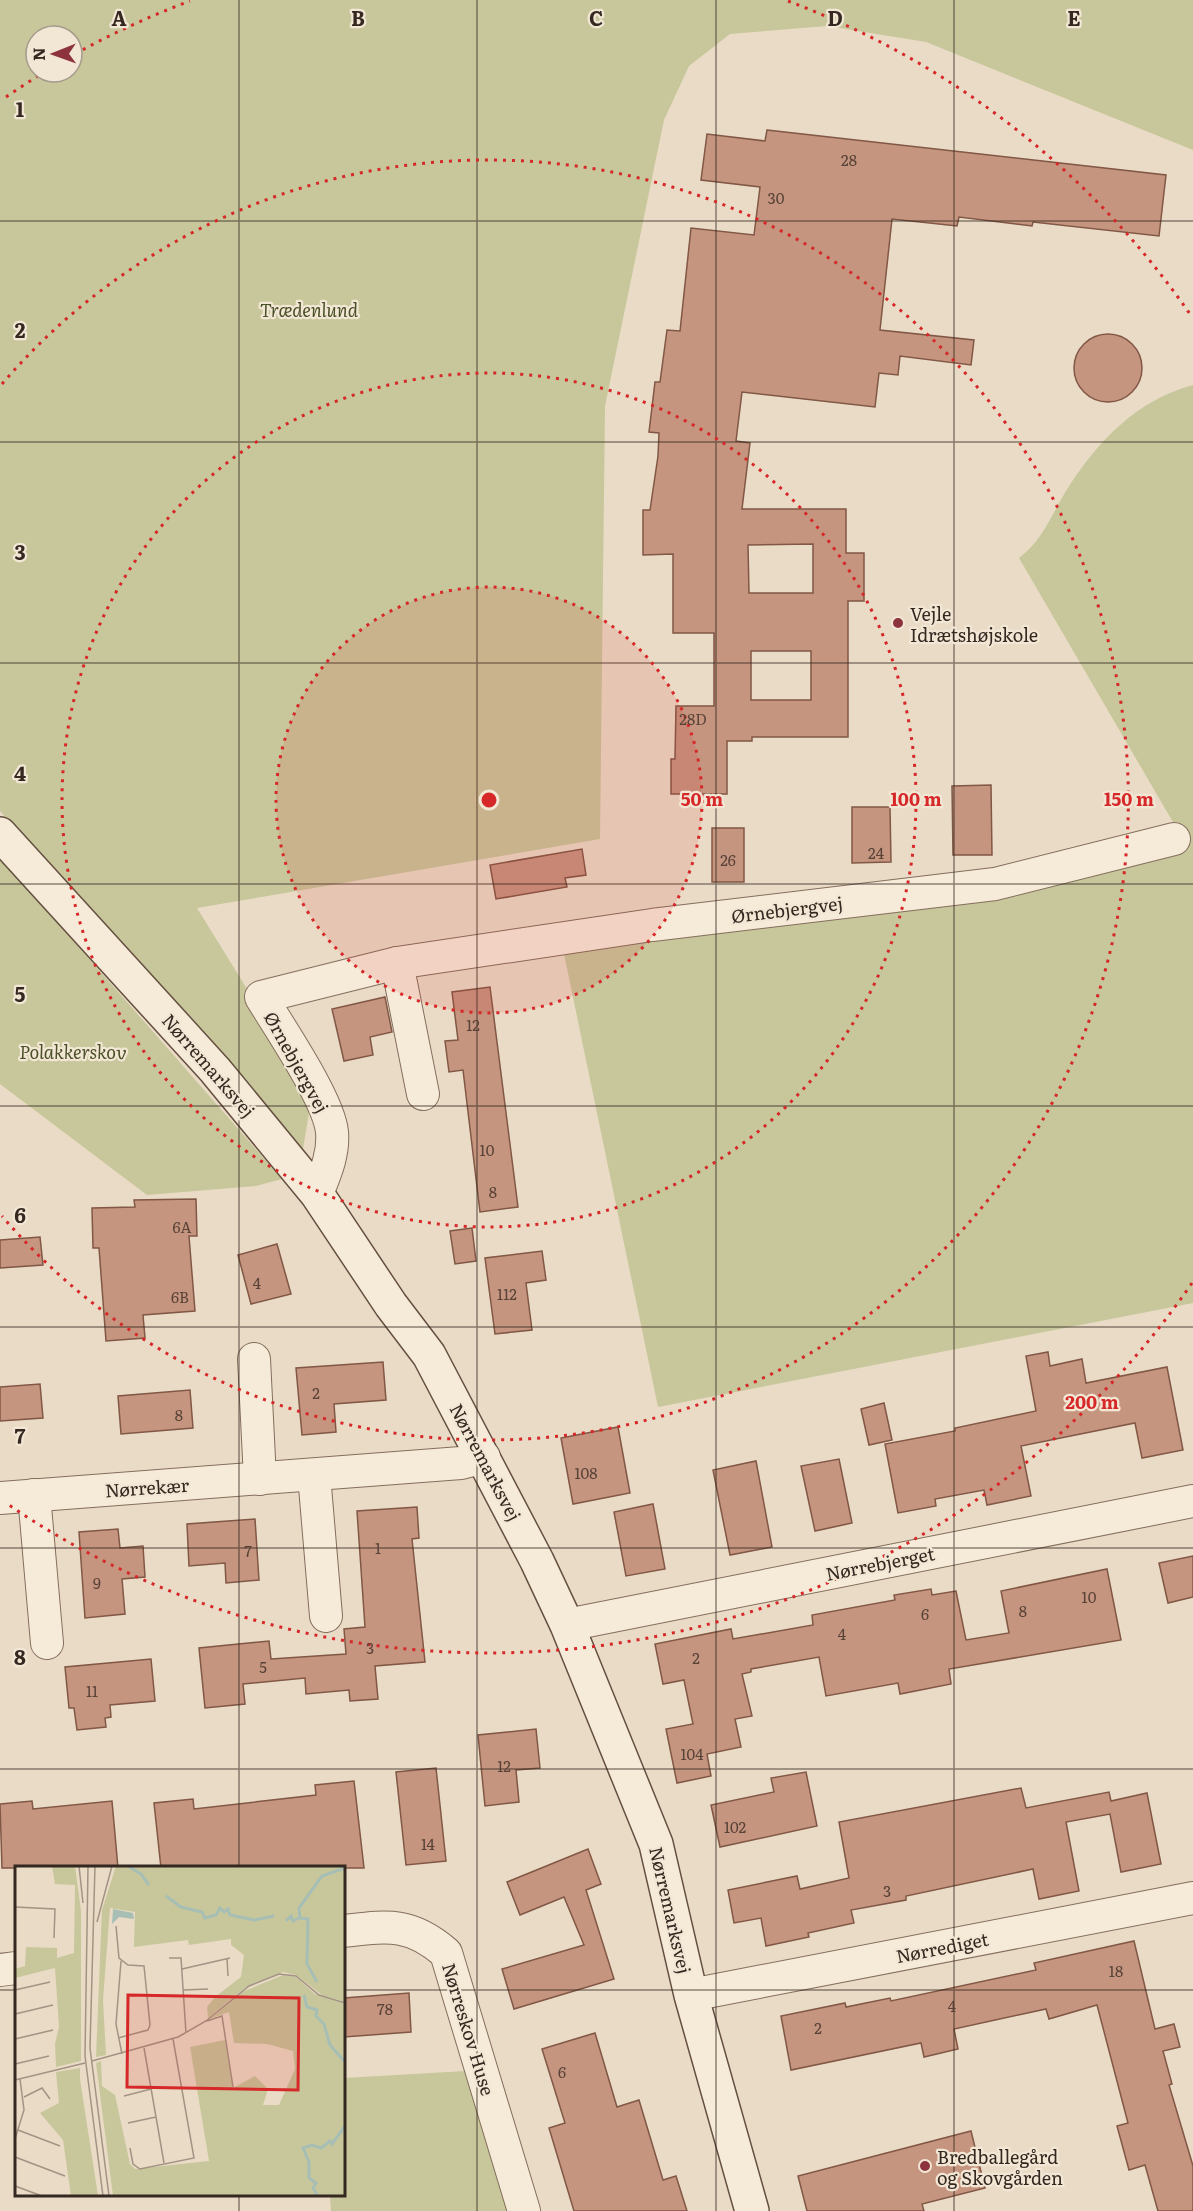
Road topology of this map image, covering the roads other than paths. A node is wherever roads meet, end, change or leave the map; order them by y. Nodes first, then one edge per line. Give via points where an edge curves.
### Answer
1 (0, 834) edge
2 (1174, 839) dead end
3 (397, 963) junction
4 (423, 1094) dead end
5 (317, 1194) junction
6 (254, 1359) dead end
7 (484, 1457) junction
8 (314, 1476) junction
9 (260, 1479) junction
10 (34, 1495) junction
11 (0, 1498) edge
12 (1193, 1501) edge
13 (326, 1616) dead end
14 (567, 1625) junction
15 (47, 1643) dead end
16 (1193, 1898) edge
17 (345, 1932) edge
18 (15, 1968) edge
19 (0, 1970) edge
20 (691, 1995) junction
21 (524, 2211) edge
22 (752, 2211) edge

1 - 5 street, Nørremarksvej via 215,1070
2 - 3 street, Ørnebjergvej via 995,884 652,925
3 - 4 street
3 - 5 street, Ørnebjergvej via 261,997 325,1106 332,1131 331,1157
5 - 7 street, Nørremarksvej via 429,1355
6 - 9 street
7 - 8 street, Nørrekær via 461,1463
7 - 14 street, Nørremarksvej
8 - 9 street, Nørrekær
8 - 13 street
9 - 10 street, Nørrekær
10 - 11 street, Nørrekær
10 - 15 street
12 - 14 street, Nørrebjerget
14 - 20 street, Nørremarksvej via 656,1844
16 - 20 street, Nørrediget
17 - 21 street, Nørreskov Huse via 385,1927 409,1929 429,1938 446,1953
18 - 19 street
20 - 22 street, Nørremarksvej

